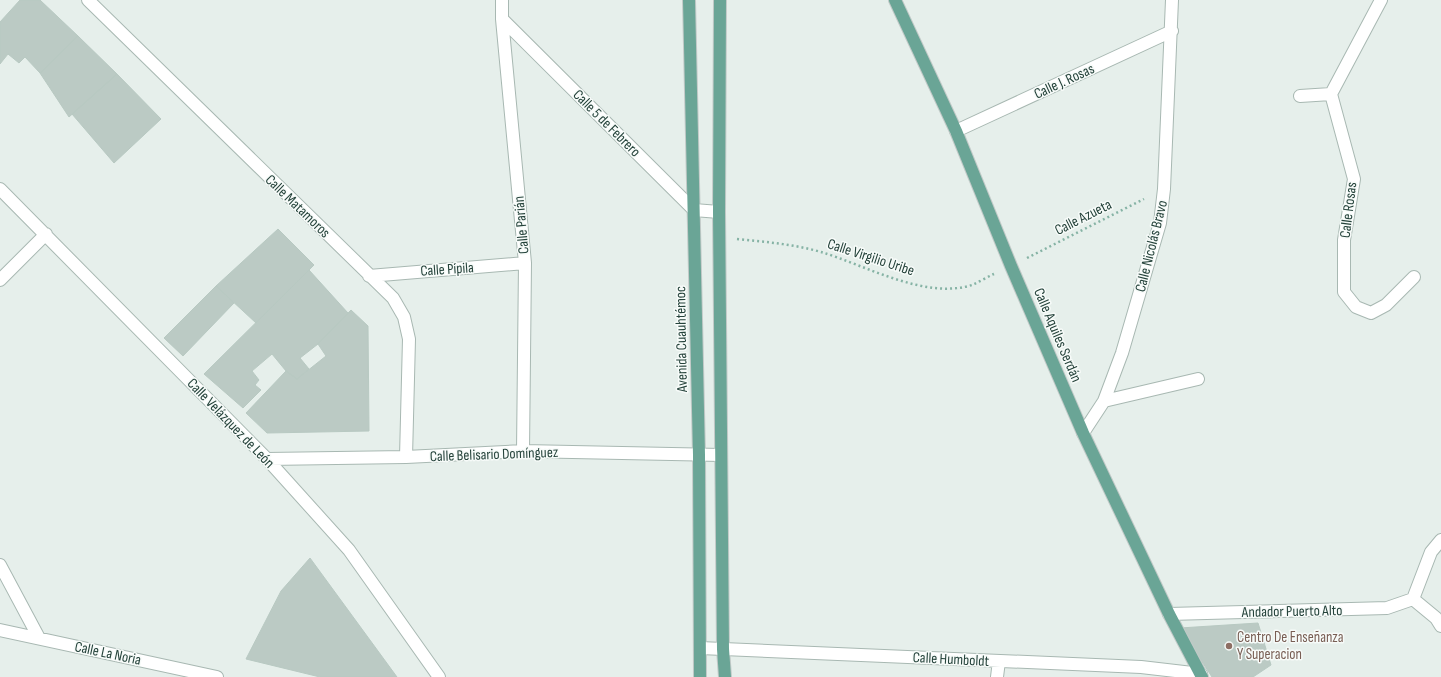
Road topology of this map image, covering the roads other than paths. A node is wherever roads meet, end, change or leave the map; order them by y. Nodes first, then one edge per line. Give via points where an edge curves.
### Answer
1 (88, 0) edge
2 (502, 0) edge
3 (689, 0) edge
4 (720, 0) edge
5 (895, 0) edge
6 (1172, 0) edge
7 (1381, 0) edge
8 (502, 19) junction
9 (1172, 31) junction
10 (1331, 94) junction
11 (1300, 96) dead end
12 (956, 131) junction
13 (0, 189) edge
14 (694, 210) junction
15 (719, 212) junction
16 (46, 234) junction
17 (525, 263) junction
18 (369, 276) junction
19 (1414, 277) dead end
20 (0, 280) edge
21 (1198, 379) dead end
22 (1104, 401) junction
23 (1083, 433) junction
24 (523, 451) junction
25 (699, 455) junction
26 (721, 455) junction
27 (406, 457) junction
28 (267, 459) junction
29 (1441, 540) edge
30 (0, 565) edge
31 (1412, 600) junction
32 (1169, 614) junction
33 (1439, 620) edge
34 (0, 630) edge
35 (39, 638) junction
36 (700, 648) junction
37 (724, 649) junction
38 (999, 661) junction
39 (1201, 676) edge
40 (217, 677) edge
41 (439, 677) edge
42 (700, 677) edge
43 (725, 677) edge
44 (997, 677) edge

1 - 18 street, Calle Matamoros
2 - 8 street, Calle Parián
3 - 14 main road, Avenida Cuauhtémoc
4 - 15 main road
5 - 12 main road, Calle Aquiles Serdán
6 - 9 street, Calle Nicolás Bravo
7 - 10 street
8 - 14 street, Calle 5 de Febrero
8 - 17 street, Calle Parián
9 - 12 street, Calle J. Rosas
9 - 22 street, Calle Nicolás Bravo via 1160,223 1122,353
10 - 11 street
10 - 19 street, Calle Rosas via 1354,179 1344,240 1344,292 1356,307 1371,313 1386,305
12 - 23 main road, Calle Aquiles Serdán
13 - 16 street, Calle Velázquez de León
14 - 15 street
14 - 25 main road, Avenida Cuauhtémoc
15 - 26 main road
16 - 20 street
16 - 28 street, Calle Velázquez de León
17 - 18 street, Calle Pípila
17 - 24 street, Calle Parián
18 - 27 street, Calle Matamoros via 393,298 404,317 409,338
21 - 22 street
22 - 23 street, Calle Nicolás Bravo
23 - 32 main road, Calle Aquiles Serdán
24 - 25 street, Calle Belisario Domínguez
24 - 27 street, Calle Belisario Domínguez
25 - 26 street, Calle Belisario Domínguez
25 - 36 main road, Avenida Cuauhtémoc
26 - 37 main road
27 - 28 street, Calle Belisario Domínguez
28 - 41 street, Calle Velázquez de León via 350,550
29 - 31 street via 1431,552
30 - 35 street
31 - 32 street, Andador Puerto Alto via 1387,608
31 - 33 street
32 - 39 main road, Calle Aquiles Serdán
34 - 35 street, Calle La Noria
35 - 40 street, Calle La Noria
36 - 37 street, Calle Humboldt
36 - 42 main road, Avenida Cuauhtémoc
37 - 38 street, Calle Humboldt
37 - 43 main road
38 - 39 street, Calle Humboldt via 1140,667
38 - 44 street

